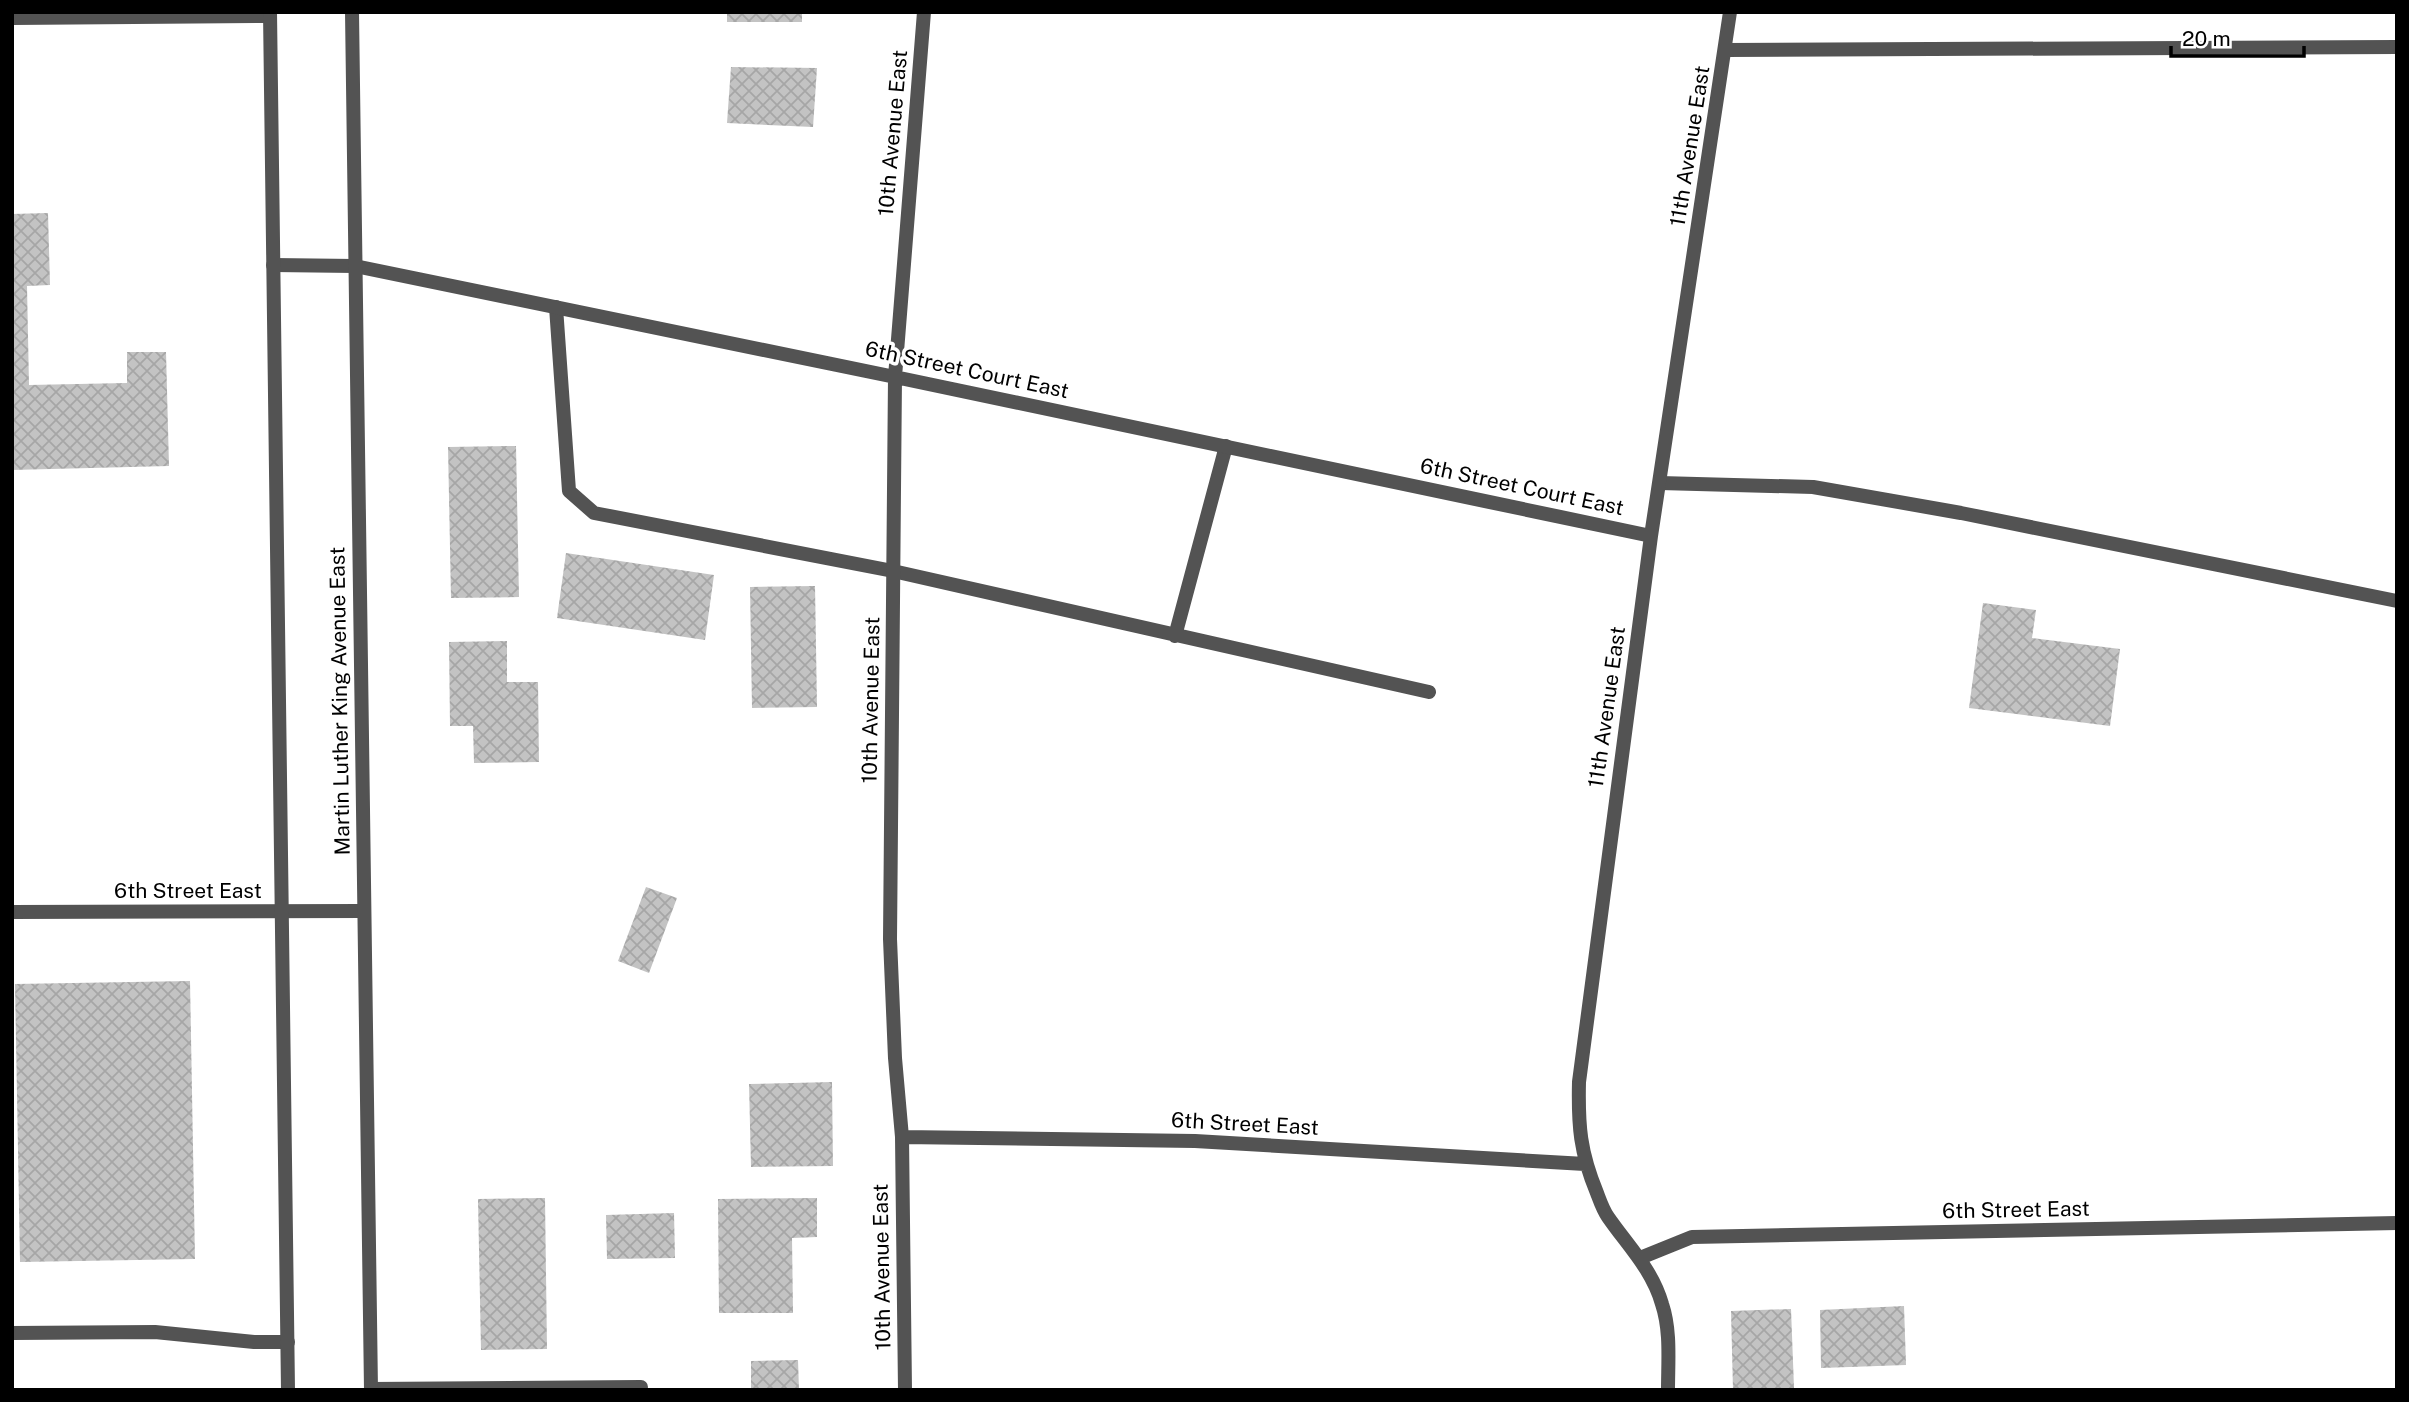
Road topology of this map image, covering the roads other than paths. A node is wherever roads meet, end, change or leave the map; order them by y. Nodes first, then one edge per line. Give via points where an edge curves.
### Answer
1 (352, 12) edge
2 (924, 12) edge
3 (1730, 12) edge
4 (270, 14) edge
5 (12, 18) edge
6 (2397, 47) edge
7 (1726, 50) junction
8 (272, 265) junction
9 (355, 266) junction
10 (556, 307) junction
11 (895, 376) junction
12 (1226, 446) junction
13 (1660, 484) junction
14 (1651, 536) junction
15 (893, 571) junction
16 (2397, 601) edge
17 (1175, 636) junction
18 (1429, 692) dead end
19 (364, 911) junction
20 (12, 912) edge
21 (282, 912) junction
22 (902, 1137) junction
23 (1585, 1164) junction
24 (2397, 1223) edge
25 (1640, 1258) junction
26 (12, 1333) edge
27 (288, 1342) junction
28 (640, 1387) dead end
29 (288, 1390) edge
30 (371, 1390) edge
31 (905, 1390) edge
32 (1668, 1390) edge

1 - 9 street, Martin Luther King Avenue East
2 - 11 street, 10th Avenue East
3 - 7 street, 11th Avenue East
4 - 5 street
4 - 8 street
6 - 7 street
7 - 13 street, 11th Avenue East
8 - 9 street, 6th Street Court East
8 - 21 street
9 - 10 street, 6th Street Court East
9 - 19 street, Martin Luther King Avenue East
10 - 11 street, 6th Street Court East
10 - 15 street via 569,491 594,513
11 - 12 street, 6th Street Court East
11 - 15 street, 10th Avenue East
12 - 14 street, 6th Street Court East
12 - 17 street
13 - 14 street, 11th Avenue East
13 - 16 street via 1813,487
14 - 23 street, 11th Avenue East via 1579,1082 1578,1125
15 - 17 street
15 - 22 street, 10th Avenue East via 890,939
17 - 18 street
19 - 21 street, 6th Street East
19 - 30 street, Martin Luther King Avenue East
20 - 21 street, 6th Street East
21 - 27 street
22 - 23 street, 6th Street East via 1195,1141
22 - 31 street, 10th Avenue East
23 - 25 street, 11th Avenue East via 1606,1215
24 - 25 street, 6th Street East via 1692,1237
25 - 32 street, 11th Avenue East via 1662,1303 1668,1332
26 - 27 street via 155,1332
27 - 29 street
28 - 30 street

